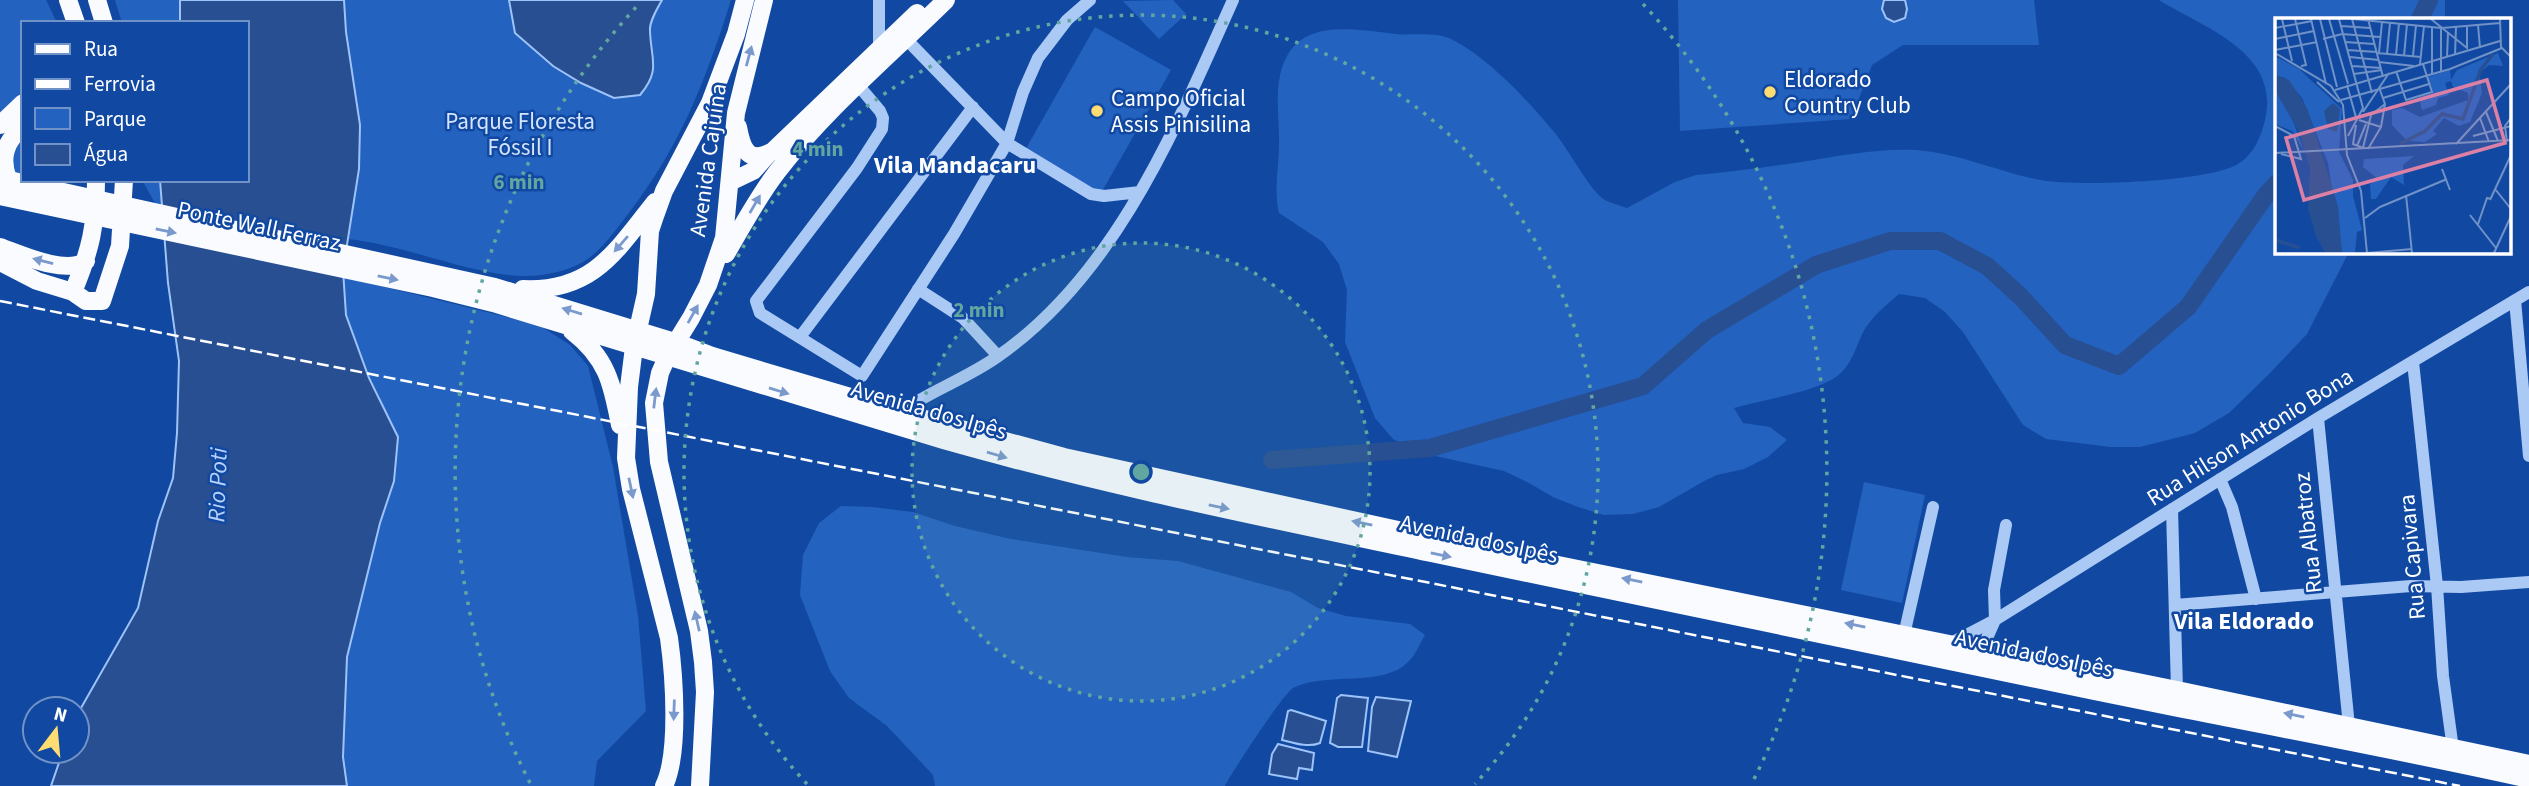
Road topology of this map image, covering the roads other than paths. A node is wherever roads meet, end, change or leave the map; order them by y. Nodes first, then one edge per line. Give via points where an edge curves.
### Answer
1 (97, 0) edge
2 (745, 0) edge
3 (764, 0) edge
4 (879, 0) edge
5 (930, 0) edge
6 (946, 0) edge
7 (1090, 0) edge
8 (1233, 0) edge
9 (103, 21) edge
10 (906, 39) junction
11 (879, 47) junction
12 (849, 88) junction
13 (21, 105) edge
14 (973, 107) junction
15 (736, 113) junction
16 (0, 125) edge
17 (21, 129) edge
18 (1007, 143) junction
19 (769, 153) junction
20 (96, 182) edge
21 (124, 182) edge
22 (730, 182) junction
23 (3, 190) edge
24 (664, 191) junction
25 (1140, 192) junction
26 (0, 247) edge
27 (86, 261) junction
28 (0, 262) edge
29 (435, 280) junction
30 (708, 285) junction
31 (495, 287) junction
32 (918, 289) junction
33 (73, 292) junction
34 (2529, 292) edge
35 (2515, 300) junction
36 (561, 323) junction
37 (800, 337) junction
38 (636, 339) junction
39 (671, 350) junction
40 (998, 356) junction
41 (2413, 362) junction
42 (900, 412) junction
43 (2318, 418) junction
44 (2529, 456) edge
45 (626, 458) junction
46 (2220, 479) junction
47 (1253, 507) junction
48 (1933, 507) dead end
49 (2172, 509) junction
50 (2006, 525) dead end
51 (1555, 572) junction
52 (2529, 582) edge
53 (2437, 586) junction
54 (2335, 593) junction
55 (2256, 599) junction
56 (2175, 605) junction
57 (1995, 620) junction
58 (1905, 635) junction
59 (1948, 652) junction
60 (1984, 660) junction
61 (2177, 690) junction
62 (2349, 726) junction
63 (2453, 749) junction
64 (2427, 750) junction
65 (2529, 764) edge
66 (2529, 779) edge
67 (666, 783) edge
68 (699, 783) edge

1 - 9 main road
2 - 24 main road, Avenida Cajuína via 714,94
15 -> 3 main road, Avenida Cajuína
4 - 11 street
5 - 11 main road
6 - 10 main road
7 - 18 street via 1067,20 1038,58
8 - 25 street
10 - 12 main road
10 - 14 street
11 - 12 main road
12 - 19 main road
30 -> 12 main road via 761,194
12 - 37 street via 880,111 882,129 757,296 760,313
13 - 16 main road
14 - 18 street
14 - 37 street
15 - 19 main road via 744,149 754,156
15 - 22 main road, Avenida Cajuína
17 - 23 main road via 5,149
18 - 25 street via 1091,194
18 - 32 street
19 - 22 main road via 753,171
20 - 27 main road via 96,224
21 - 33 main road via 120,246 102,301 86,301
22 - 30 main road, Avenida Cajuína via 724,238
23 - 29 main road, Ponte Wall Ferraz
24 -> 31 main road via 618,247 585,277 548,289
24 - 38 main road, Avenida Cajuína via 650,230 646,294
25 - 40 street via 1078,282
27 -> 26 main road via 68,267
27 - 33 main road
28 - 33 main road via 37,281
29 - 31 main road, Avenida dos Ipês
29 - 36 main road, Avenida dos Ipês
39 -> 30 main road, Avenida Cajuína
38 -> 31 main road, Avenida dos Ipês
32 - 37 street via 862,376
32 - 40 street via 963,318
34 - 35 street, Rua Hilson Antonio Bona
35 - 41 street, Rua Hilson Antonio Bona
35 - 44 street
36 - 38 main road, Avenida dos Ipês
36 - 45 main road via 587,342 608,374
38 - 39 main road, Avenida dos Ipês
38 - 45 main road, Avenida Cajuína via 626,413
39 - 42 main road, Avenida dos Ipês via 712,356
39 -> 47 main road, Avenida dos Ipês via 1004,457
68 -> 39 main road, Avenida Cajuína via 704,662 656,446 654,403
40 - 42 street
41 - 43 street, Rua Hilson Antonio Bona
41 - 53 street, Rua Capivara
42 - 47 main road, Avenida dos Ipês
43 - 46 street, Rua Hilson Antonio Bona
43 - 54 street, Rua Albatroz
45 -> 67 main road via 671,649 673,734
46 - 49 street, Rua Hilson Antonio Bona
46 - 55 street
47 - 51 main road, Avenida dos Ipês
48 - 58 street
49 - 56 street
49 - 57 street, Rua Hilson Antonio Bona
50 - 57 street via 1994,590
58 -> 51 main road, Avenida dos Ipês
51 - 59 main road, Avenida dos Ipês
52 - 53 street
53 - 54 street
53 - 63 street, Rua Capivara
54 - 55 street
54 - 62 street, Rua Albatroz
55 - 56 street
56 - 61 street
57 - 59 street, Rua Hilson Antonio Bona
57 - 60 street
58 - 59 main road, Avenida dos Ipês
59 - 60 main road, Avenida dos Ipês
60 - 61 main road, Avenida dos Ipês
60 - 64 main road, Avenida dos Ipês
62 -> 61 main road, Avenida dos Ipês
62 - 64 main road, Avenida dos Ipês
63 - 64 main road, Avenida dos Ipês
63 - 65 main road, Avenida dos Ipês
64 - 66 main road, Avenida dos Ipês

